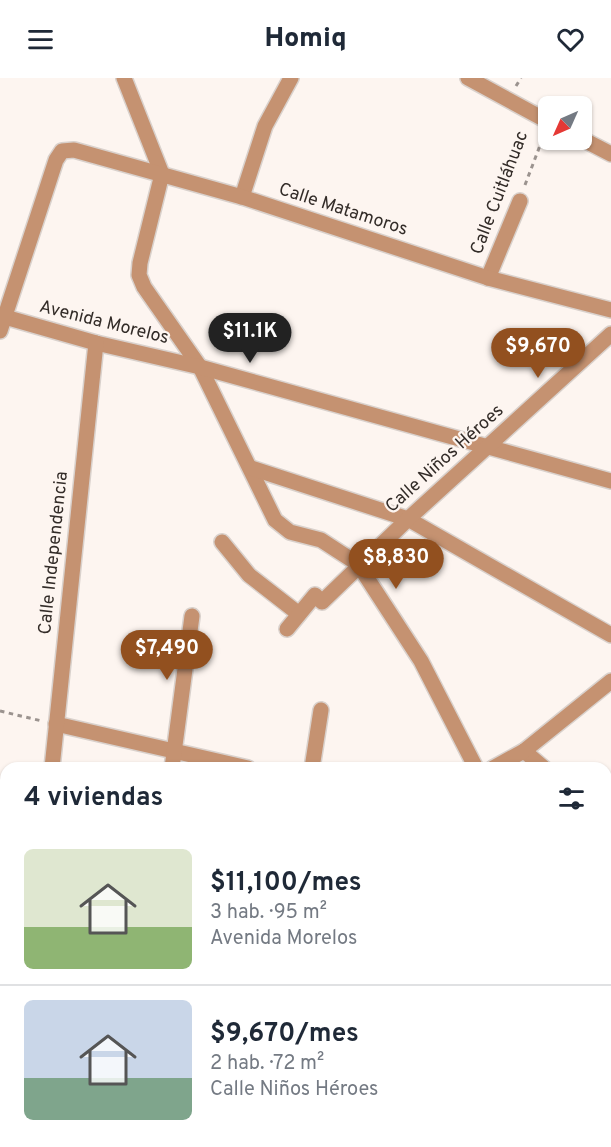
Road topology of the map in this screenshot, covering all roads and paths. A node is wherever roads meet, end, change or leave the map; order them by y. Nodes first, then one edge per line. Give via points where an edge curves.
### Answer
1 (124, 78) edge
2 (291, 78) edge
3 (468, 78) edge
4 (538, 116) edge
5 (592, 144) edge
6 (538, 150) edge
7 (611, 154) edge
8 (162, 174) junction
9 (242, 198) junction
10 (519, 201) joint
11 (488, 278) junction
12 (611, 310) edge
13 (2, 324) edge
14 (611, 334) edge
15 (96, 343) junction
16 (200, 367) junction
17 (486, 448) junction
18 (251, 468) junction
19 (611, 481) edge
20 (408, 519) junction
21 (222, 542) dead end
22 (358, 564) junction
23 (299, 614) junction
24 (192, 616) dead end
25 (287, 629) dead end
26 (611, 635) edge
27 (611, 681) edge
28 (321, 710) dead end
29 (0, 711) edge
30 (56, 724) junction
31 (174, 750) junction
32 (524, 752) junction
33 (53, 762) edge
34 (173, 762) edge
35 (223, 762) edge
36 (313, 762) edge
37 (473, 762) edge
38 (505, 762) edge
39 (536, 762) edge

1 - 8 street
2 - 9 street via 266,126
3 - 4 street
5 - 7 street
6 - 10 path, Calle Cuitláhuac
8 - 9 street, Calle Matamoros
8 - 13 street, Calle Matamoros via 74,150 62,151
8 - 16 street via 139,275
9 - 11 street, Calle Matamoros
10 - 11 street, Calle Cuitláhuac
11 - 12 street, Calle Matamoros
13 - 15 street, Avenida Morelos
14 - 17 street, Calle Niños Héroes
15 - 16 street, Avenida Morelos
15 - 30 street, Calle Independencia
16 - 17 street, Avenida Morelos
16 - 18 street
17 - 19 street, Avenida Morelos
17 - 20 street, Calle Niños Héroes
18 - 20 street
18 - 22 street via 274,520 282,529 321,540
20 - 22 street, Calle Niños Héroes
20 - 26 street
21 - 23 street via 249,574
22 - 23 street, Calle Niños Héroes via 322,602 315,595
22 - 37 street via 421,661
23 - 25 street
24 - 31 street
27 - 32 street
28 - 36 street
29 - 30 path
30 - 31 street
30 - 33 street, Calle Independencia
31 - 34 street
31 - 35 street
32 - 38 street
32 - 39 street

